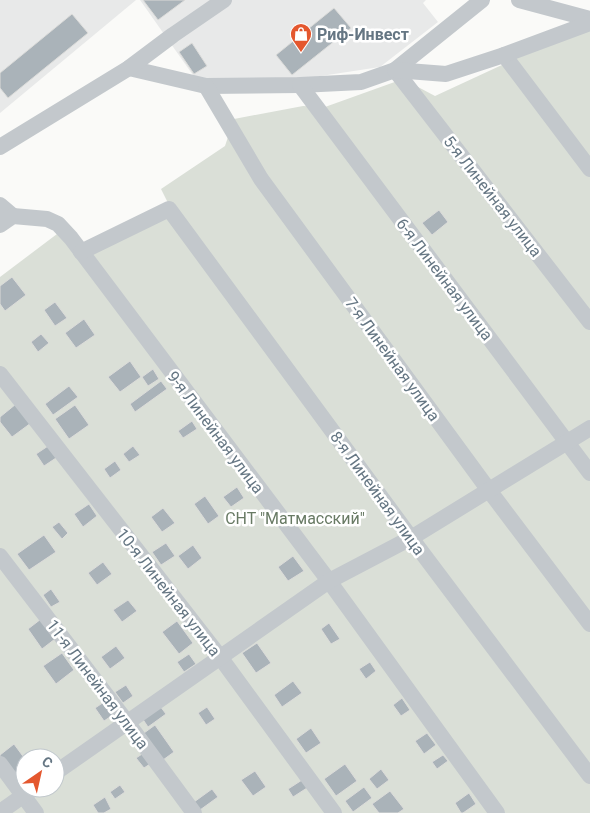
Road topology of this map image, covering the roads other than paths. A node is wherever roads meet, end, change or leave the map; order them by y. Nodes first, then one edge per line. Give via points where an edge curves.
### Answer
1 (224, 0) edge
2 (482, 0) edge
3 (519, 0) edge
4 (590, 19) edge
5 (590, 23) edge
6 (504, 55) junction
7 (129, 68) junction
8 (395, 70) junction
9 (300, 85) junction
10 (206, 86) junction
11 (0, 147) edge
12 (590, 169) edge
13 (0, 205) edge
14 (6, 221) edge
15 (81, 252) junction
16 (590, 322) edge
17 (0, 374) edge
18 (590, 428) edge
19 (567, 442) junction
20 (590, 473) edge
21 (488, 489) junction
22 (411, 538) junction
23 (0, 556) edge
24 (329, 581) junction
25 (590, 624) edge
26 (220, 657) junction
27 (128, 722) junction
28 (0, 764) edge
29 (65, 766) edge
30 (590, 776) edge
31 (15, 778) edge
32 (20, 798) edge
33 (31, 798) edge
34 (0, 812) edge
35 (36, 813) edge
36 (194, 813) edge
37 (334, 813) edge
38 (497, 813) edge

1 - 7 street
2 - 8 street
3 - 4 street
5 - 6 street
6 - 8 street via 446,74
6 - 12 street
7 - 10 street
7 - 11 street
8 - 9 street via 361,82
8 - 16 street, 5-я Линейная улица
9 - 10 street
9 - 19 street, 6-я Линейная улица
10 - 21 street, 7-я Линейная улица via 261,179
13 - 14 street
14 - 15 street, 9-я Линейная улица via 47,219 58,224
15 - 22 street, 8-я Линейная улица via 169,209
15 - 24 street, 9-я Линейная улица
17 - 26 street, 10-я Линейная улица
18 - 19 street
19 - 20 street, 6-я Линейная улица
19 - 21 street
21 - 22 street
21 - 25 street, 7-я Линейная улица
22 - 24 street
22 - 30 street, 8-я Линейная улица
23 - 27 street, 11-я Линейная улица
24 - 26 street
24 - 38 street, 9-я Линейная улица
26 - 27 street
26 - 37 street, 10-я Линейная улица
27 - 29 street
27 - 36 street, 11-я Линейная улица
28 - 31 street
32 - 34 street
33 - 35 street

